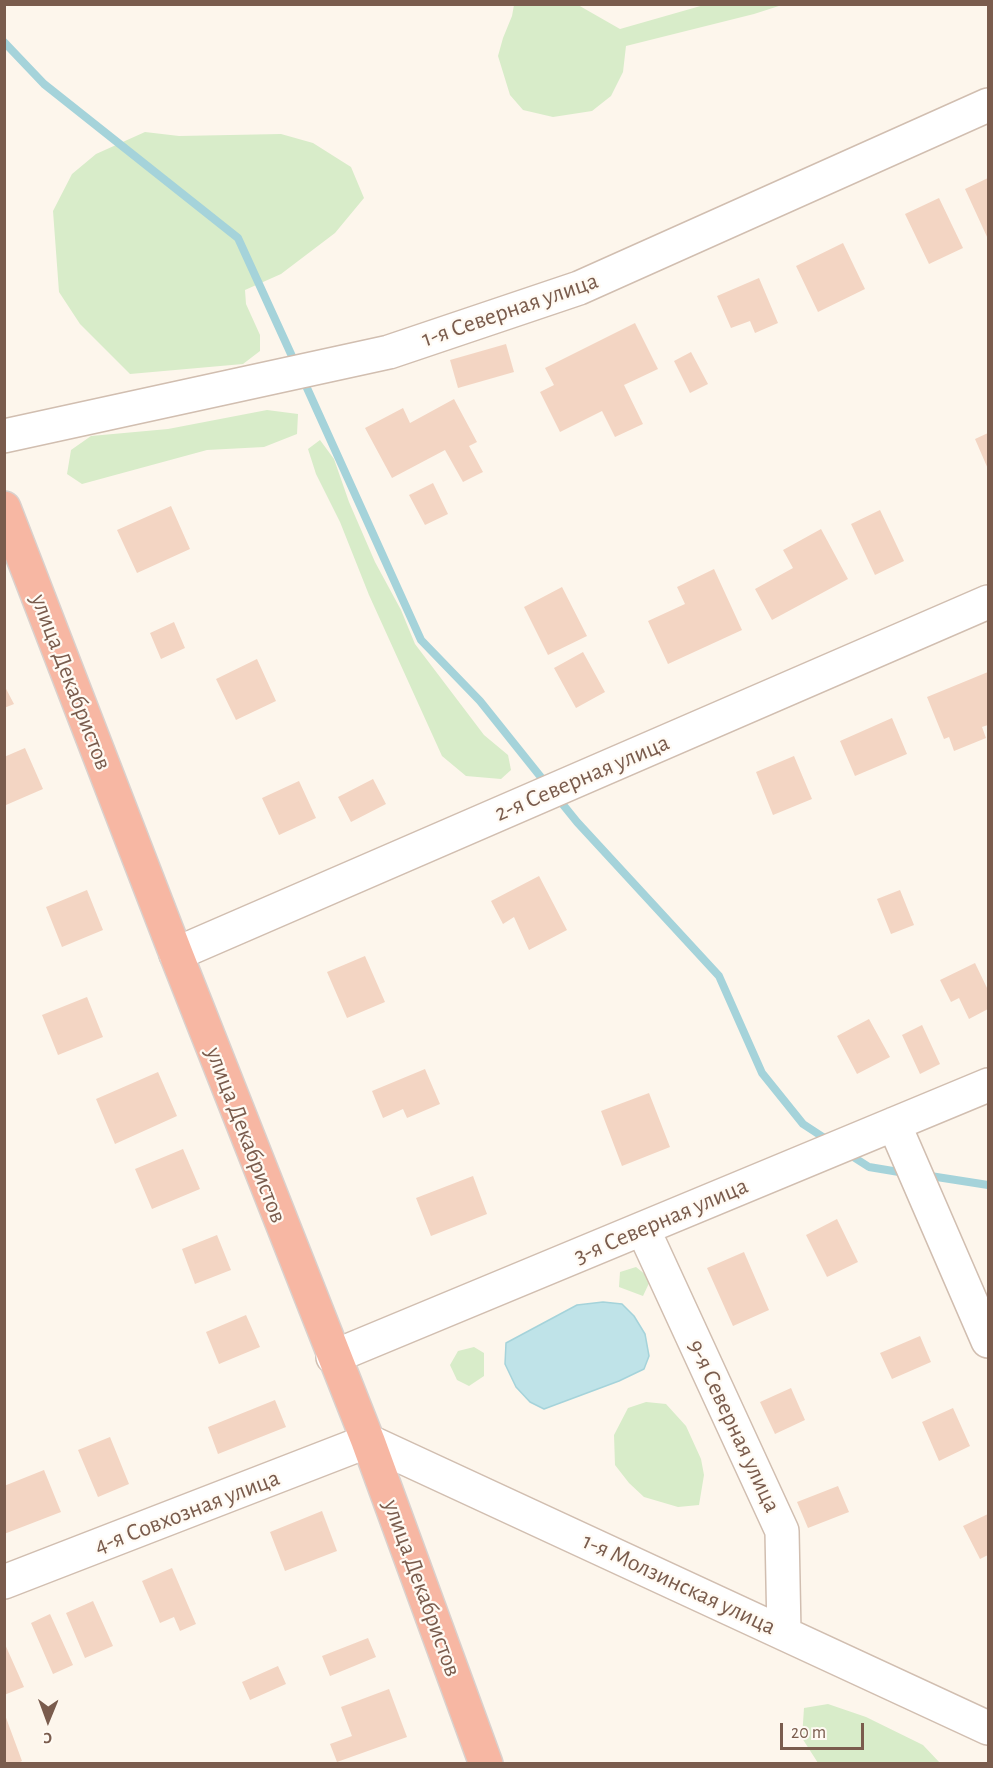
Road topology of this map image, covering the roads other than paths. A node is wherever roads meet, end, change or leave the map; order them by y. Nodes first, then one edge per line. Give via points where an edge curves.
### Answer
1 (988, 105) edge
2 (4, 436) edge
3 (4, 508) edge
4 (988, 602) edge
5 (176, 954) junction
6 (988, 1085) edge
7 (894, 1124) junction
8 (643, 1229) junction
9 (988, 1341) edge
10 (333, 1357) junction
11 (368, 1441) junction
12 (4, 1582) edge
13 (784, 1633) junction
14 (988, 1728) edge
15 (486, 1764) edge

1 - 2 street, 1-я Северная улица via 556,296 389,352
3 - 5 highway, улица Декабристов
4 - 5 street, 2-я Северная улица
5 - 10 highway, улица Декабристов
6 - 7 street, 3-я Северная улица
7 - 8 street, 3-я Северная улица
7 - 9 street
8 - 10 street, 3-я Северная улица
8 - 13 street, 9-я Северная улица via 782,1531
10 - 11 highway, улица Декабристов
11 - 12 street, 4-я Совхозная улица
11 - 13 street, 1-я Молзинская улица
11 - 15 highway, улица Декабристов
13 - 14 street, 1-я Молзинская улица

